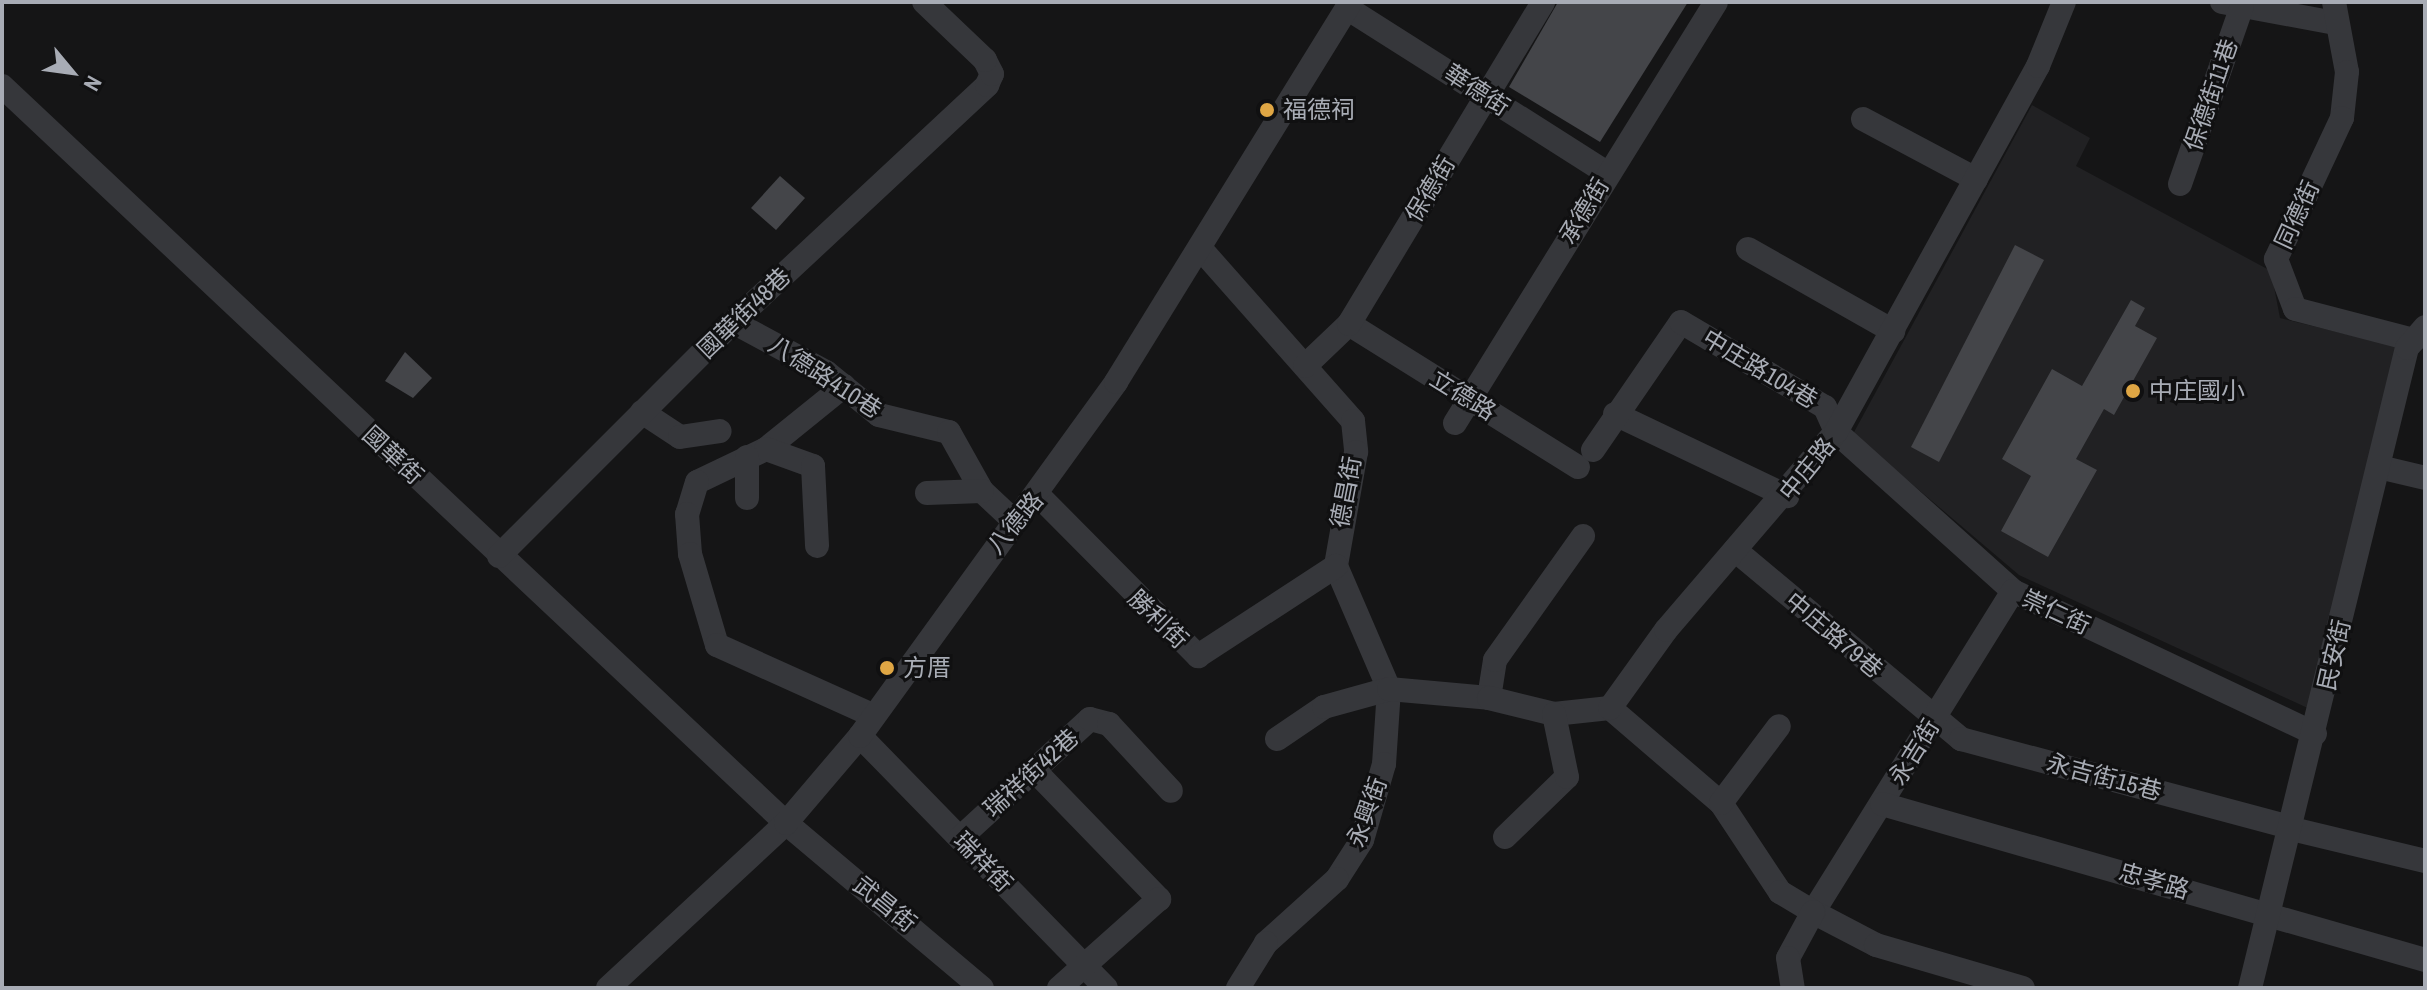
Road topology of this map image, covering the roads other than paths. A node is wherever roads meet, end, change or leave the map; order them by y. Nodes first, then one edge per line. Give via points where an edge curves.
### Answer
1 (924, 2) edge
2 (1543, 2) edge
3 (1716, 2) edge
4 (2064, 2) edge
5 (2232, 4) edge
6 (1349, 5) edge
7 (2335, 13) edge
8 (2, 86) edge
9 (1486, 95) junction
10 (1863, 119) dead end
11 (1607, 173) junction
12 (1976, 179) junction
13 (2180, 184) dead end
14 (1200, 248) junction
15 (1748, 249) dead end
16 (733, 322) junction
17 (1349, 324) junction
18 (1893, 331) junction
19 (2419, 334) edge
20 (1305, 366) junction
21 (844, 386) junction
22 (1470, 399) junction
23 (642, 412) junction
24 (1615, 414) junction
25 (1455, 423) dead end
26 (720, 431) dead end
27 (1836, 432) junction
28 (757, 453) junction
29 (1585, 458) joint
30 (2379, 467) junction
31 (2425, 478) edge
32 (982, 491) junction
33 (927, 493) dead end
34 (1039, 496) junction
35 (1787, 496) junction
36 (747, 498) dead end
37 (1015, 522) junction
38 (1583, 536) dead end
39 (817, 546) dead end
40 (1735, 550) junction
41 (499, 556) junction
42 (1336, 566) junction
43 (2013, 591) junction
44 (1389, 689) junction
45 (1489, 698) junction
46 (1610, 708) junction
47 (1554, 714) junction
48 (874, 716) junction
49 (1934, 720) junction
50 (1779, 726) dead end
51 (2315, 734) junction
52 (860, 736) junction
53 (1277, 739) dead end
54 (1034, 770) junction
55 (1171, 791) dead end
56 (1721, 803) junction
57 (1882, 804) junction
58 (786, 823) junction
59 (2285, 826) junction
60 (1505, 837) dead end
61 (960, 838) junction
62 (2425, 861) edge
63 (1813, 912) junction
64 (2272, 914) junction
65 (2425, 960) edge
66 (1085, 966) junction
67 (608, 988) edge
68 (982, 988) edge
69 (1059, 988) edge
70 (1106, 988) edge
71 (1238, 988) edge
72 (1793, 988) edge
73 (2023, 988) edge
74 (2250, 988) edge

1 - 16 street, 國華街48巷 via 992,74
2 - 9 street, 保德街
3 - 11 street, 承德街
4 - 12 street, 中庄路
5 - 7 street
5 - 13 street, 保德街11巷
6 - 9 street, 華德街
6 - 14 street, 八德路
7 - 19 street, 同德街 via 2347,72 2342,118 2276,259 2295,309
8 - 41 street, 國華街
9 - 11 street, 華德街
9 - 17 street, 保德街
10 - 12 street
11 - 22 street, 承德街
12 - 18 street, 中庄路
14 - 20 street, 德昌街 via 1267,315
14 - 34 street, 八德路
15 - 18 street
16 - 21 street, 八德路410巷
16 - 23 street, 國華街48巷
17 - 20 street, 保德街
17 - 22 street, 立德路
18 - 27 street, 中庄路
19 - 30 street, 民安街
20 - 42 street, 德昌街 via 1353,421 1356,452
21 - 28 street
21 - 32 street, 八德路410巷 via 879,415 949,432
22 - 25 street, 承德街
22 - 29 street, 立德路
23 - 26 street via 680,437
23 - 41 street, 國華街48巷
24 - 27 street, 中庄路104巷 via 1681,322 1825,407
24 - 29 street, 中庄路104巷
24 - 35 street
27 - 35 street, 中庄路
27 - 43 street, 崇仁街
28 - 36 street
28 - 39 street via 813,466
28 - 48 street via 697,482 687,514 690,554 717,645
30 - 31 street
30 - 51 street, 民安街
32 - 33 street
32 - 37 street, 八德路410巷
34 - 37 street, 八德路
34 - 42 street, 勝利街 via 1198,656
35 - 40 street, 中庄路
37 - 48 street, 八德路
38 - 45 street via 1495,660
40 - 46 street, 中庄路
40 - 49 street, 中庄路79巷
41 - 58 street, 國華街
42 - 44 street
43 - 49 street, 永吉街
43 - 51 street, 崇仁街
44 - 45 street
44 - 53 street via 1324,707
44 - 71 street, 永興街 via 1384,764 1362,840 1337,879 1266,943
45 - 47 street
46 - 47 street
46 - 56 street
47 - 60 street via 1567,777
48 - 52 street, 八德路
49 - 57 street, 永吉街
49 - 59 street, 永吉街15巷 via 1961,739
50 - 56 street
51 - 59 street, 民安街
52 - 58 street, 八德路
52 - 61 street, 瑞祥街
54 - 55 street, 瑞祥街42巷 via 1090,719 1100,718
54 - 61 street, 瑞祥街42巷
54 - 66 street via 1159,899
56 - 63 street via 1780,892
57 - 63 street, 永吉街
57 - 64 street, 忠孝路
58 - 67 street, 八德路
58 - 68 street, 武昌街
59 - 62 street, 永吉街15巷
59 - 64 street, 民安街
61 - 66 street, 瑞祥街
63 - 72 street via 1788,958
63 - 73 street via 1876,945
64 - 65 street, 忠孝路
64 - 74 street, 民安街
66 - 69 street
66 - 70 street, 瑞祥街

